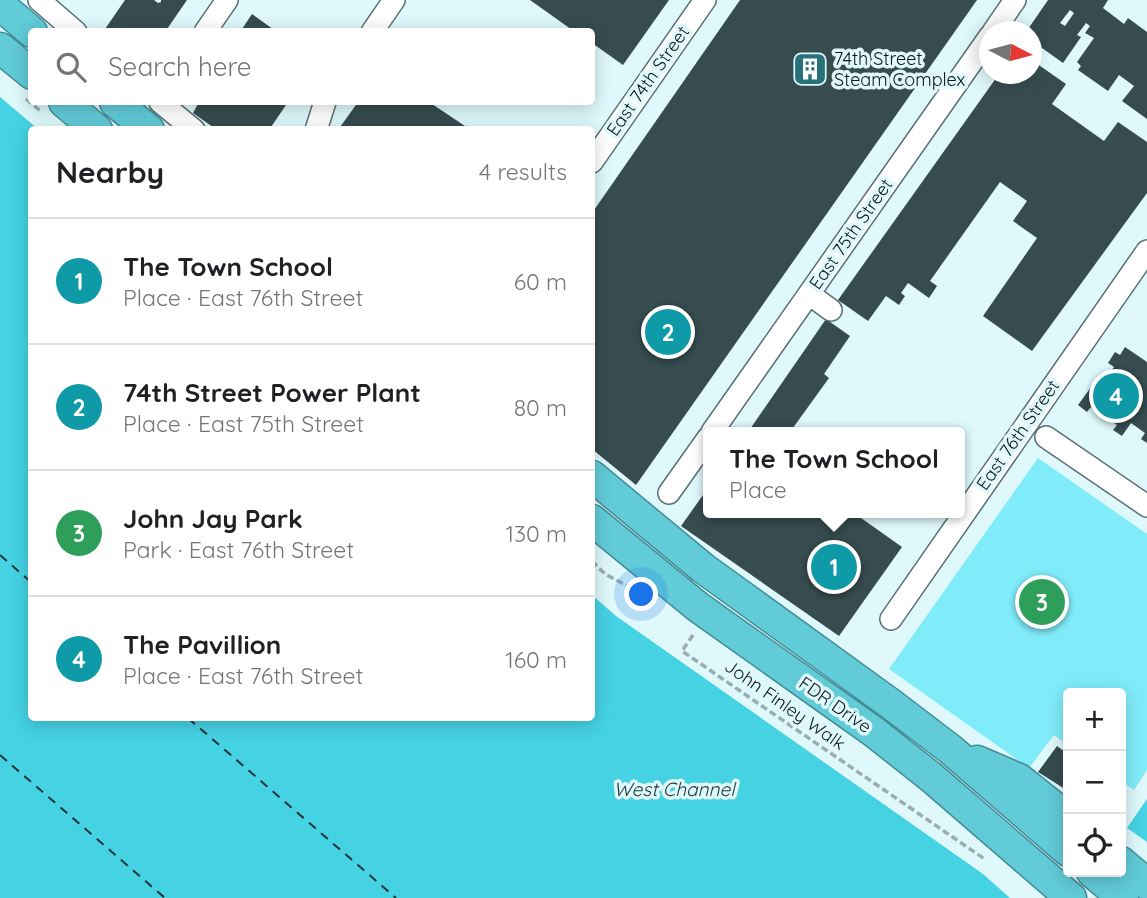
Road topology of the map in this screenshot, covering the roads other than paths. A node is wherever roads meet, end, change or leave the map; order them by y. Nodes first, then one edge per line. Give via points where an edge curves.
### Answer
1 (39, 0) edge
2 (227, 0) edge
3 (394, 0) edge
4 (705, 0) edge
5 (1015, 0) edge
6 (0, 5) edge
7 (1001, 21) edge
8 (71, 28) edge
9 (208, 28) edge
10 (375, 28) edge
11 (28, 29) edge
12 (0, 48) edge
13 (979, 50) edge
14 (27, 86) edge
15 (119, 105) edge
16 (164, 105) edge
17 (324, 105) edge
18 (53, 107) edge
19 (89, 126) edge
20 (144, 126) edge
21 (189, 126) edge
22 (317, 126) edge
23 (595, 158) edge
24 (1147, 251) edge
25 (809, 294) junction
26 (831, 310) dead end
27 (716, 427) edge
28 (1046, 437) dead end
29 (703, 445) edge
30 (595, 478) edge
31 (669, 493) dead end
32 (1147, 506) edge
33 (965, 513) edge
34 (961, 518) edge
35 (595, 522) edge
36 (891, 619) dead end
37 (950, 749) junction
38 (1064, 814) edge
39 (1063, 847) edge
40 (1126, 866) edge
41 (1098, 877) edge
42 (1147, 884) edge
43 (1071, 898) edge
44 (1123, 898) edge

1 - 8 street
2 - 9 street
3 - 10 street
4 - 23 street, East 74th Street
5 - 7 street
6 - 11 highway
12 - 14 highway
13 - 25 street, East 75th Street
15 - 20 highway
16 - 21 street
17 - 22 street
18 - 19 highway
24 - 33 street, East 76th Street
25 - 26 street
25 - 27 street, East 75th Street
28 - 32 street
29 - 31 street
30 - 37 highway, FDR Drive via 703,568
34 - 36 street, East 76th Street
35 - 43 highway, FDR Drive via 698,607 874,732
37 - 38 highway via 1020,779
37 - 39 highway, FDR Drive
40 - 42 highway
41 - 44 highway

